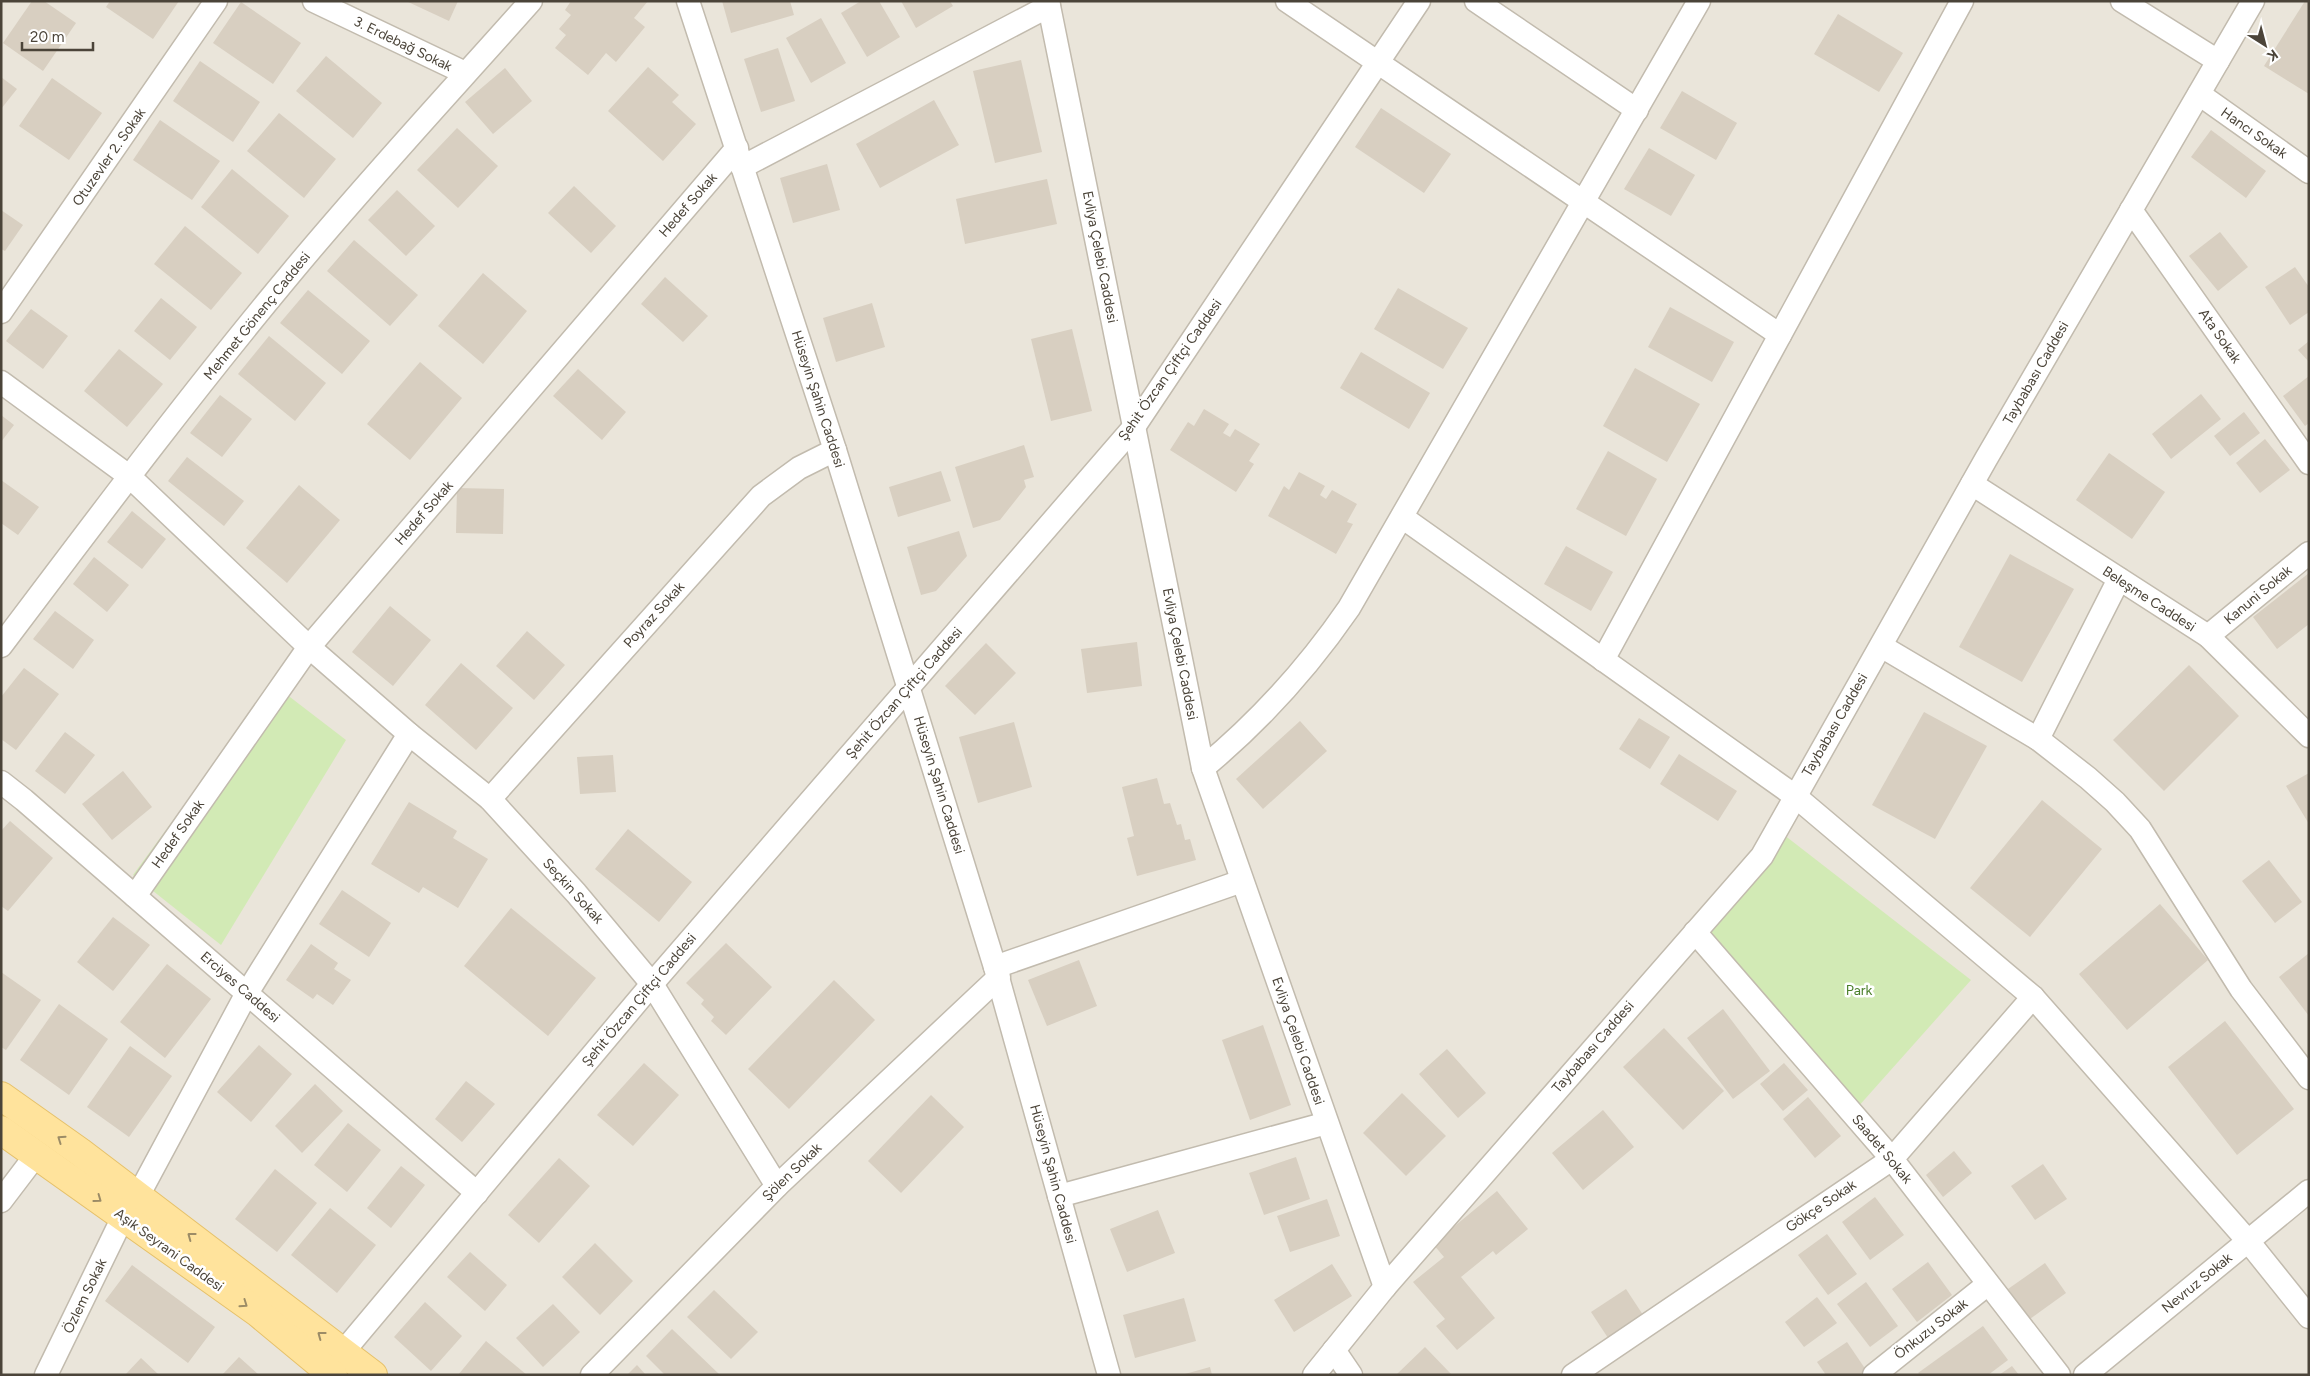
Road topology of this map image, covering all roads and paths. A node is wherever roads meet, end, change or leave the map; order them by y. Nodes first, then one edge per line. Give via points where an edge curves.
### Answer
1 (216, 1) edge
2 (314, 1) edge
3 (531, 1) edge
4 (688, 1) edge
5 (1287, 1) edge
6 (1419, 1) edge
7 (1476, 1) edge
8 (1700, 1) edge
9 (1962, 1) edge
10 (2122, 1) edge
11 (2253, 1) edge
12 (1049, 4) edge
13 (2218, 61) junction
14 (1378, 63) junction
15 (466, 74) junction
16 (2199, 94) junction
17 (1637, 110) junction
18 (740, 157) junction
19 (2309, 172) edge
20 (1585, 202) junction
21 (2131, 210) junction
22 (1, 312) edge
23 (1780, 335) junction
24 (1, 382) edge
25 (1134, 427) junction
26 (835, 450) junction
27 (2309, 463) edge
28 (129, 476) junction
29 (1972, 484) junction
30 (1402, 517) junction
31 (2309, 553) edge
32 (2119, 579) junction
33 (2208, 636) junction
34 (1, 646) edge
35 (1881, 646) junction
36 (309, 647) junction
37 (1603, 660) junction
38 (909, 687) junction
39 (410, 734) junction
40 (2309, 736) edge
41 (2038, 740) junction
42 (1203, 768) junction
43 (1, 782) edge
44 (1795, 796) junction
45 (490, 799) junction
46 (1242, 881) junction
47 (135, 896) junction
48 (1695, 932) junction
49 (997, 972) junction
50 (652, 984) junction
51 (247, 994) junction
52 (2033, 997) junction
53 (2309, 1078) edge
54 (1, 1096) edge
55 (1327, 1123) junction
56 (1, 1130) edge
57 (36, 1155) junction
58 (1892, 1159) junction
59 (777, 1186) junction
60 (2309, 1191) edge
61 (477, 1193) junction
62 (1059, 1196) junction
63 (1, 1202) edge
64 (131, 1207) junction
65 (2248, 1241) junction
66 (1988, 1284) junction
67 (1385, 1287) junction
68 (2309, 1317) edge
69 (1334, 1350) junction
70 (338, 1363) edge
71 (46, 1375) edge
72 (373, 1375) edge
73 (592, 1375) edge
74 (1109, 1375) edge
75 (1314, 1375) edge
76 (1351, 1375) edge
77 (1573, 1375) edge
78 (1874, 1375) edge
79 (2059, 1375) edge
80 (2085, 1375) edge

1 - 22 street, Otuzevler 2. Sokak
2 - 15 street, 3. Erdebağ Sokak
3 - 15 street, Mehmet Gönenç Caddesi
4 - 18 street, Hüseyin Şahin Caddesi
5 - 14 street
6 - 14 street, Şehit Özcan Çiftçi Caddesi
7 - 17 street
8 - 17 street
9 - 23 street
10 - 13 street
11 - 13 street, Taybabası Caddesi
12 - 18 street, Hedef Sokak
12 - 25 street, Evliya Çelebi Caddesi
13 - 16 street, Taybabası Caddesi
14 - 20 street
14 - 25 street, Şehit Özcan Çiftçi Caddesi
15 - 28 street, Mehmet Gönenç Caddesi via 292,272
16 - 19 street, Hancı Sokak
16 - 21 street, Taybabası Caddesi
17 - 20 street
18 - 26 street, Hüseyin Şahin Caddesi
18 - 36 street, Hedef Sokak
20 - 23 street
20 - 30 street
21 - 27 street, Ata Sokak
21 - 29 street, Taybabası Caddesi
23 - 37 street
24 - 28 street, Seçkin Sokak
25 - 38 street, Şehit Özcan Çiftçi Caddesi
25 - 42 street, Evliya Çelebi Caddesi
26 - 38 street, Hüseyin Şahin Caddesi
26 - 45 street, Poyraz Sokak via 799,468 761,496
28 - 34 street, Mehmet Gönenç Caddesi
28 - 36 street, Seçkin Sokak
29 - 32 street, Beleşme Caddesi
29 - 35 street, Taybabası Caddesi
30 - 37 street
30 - 42 street via 1349,608 1322,647 1264,714
31 - 33 street, Kanuni Sokak
32 - 33 street, Beleşme Caddesi
32 - 41 street
33 - 40 street, Beleşme Caddesi
35 - 41 street
35 - 44 street, Taybabası Caddesi
36 - 39 street, Seçkin Sokak
36 - 47 street, Hedef Sokak
37 - 44 street
38 - 49 street, Hüseyin Şahin Caddesi
38 - 50 street, Şehit Özcan Çiftçi Caddesi
39 - 45 street, Seçkin Sokak
39 - 51 street, Özlem Sokak
41 - 53 street via 2088,778 2140,829 2241,989
42 - 46 street, Evliya Çelebi Caddesi
43 - 47 street, Erciyes Caddesi
44 - 48 street, Taybabası Caddesi via 1762,856
44 - 52 street
45 - 50 street, Seçkin Sokak via 583,901
46 - 49 street
46 - 55 street, Evliya Çelebi Caddesi
47 - 51 street, Erciyes Caddesi
48 - 58 street, Saadet Sokak
48 - 67 street, Taybabası Caddesi
49 - 59 street, Şölen Sokak
49 - 62 street, Hüseyin Şahin Caddesi
50 - 59 street, Seçkin Sokak
50 - 61 street, Şehit Özcan Çiftçi Caddesi
51 - 61 street, Erciyes Caddesi
51 - 64 street, Özlem Sokak
52 - 58 street, Gökçe Sokak
52 - 65 street
64 -> 54 main road via 80,1152
55 - 62 street
55 - 67 street, Evliya Çelebi Caddesi
56 - 57 main road, Aşık Seyrani Caddesi
57 - 63 street
57 -> 64 main road, Aşık Seyrani Caddesi
58 - 66 street, Saadet Sokak
58 - 77 street, Gökçe Sokak
59 - 73 street, Şölen Sokak
60 - 65 street, Nevruz Sokak
61 - 70 street, Şehit Özcan Çiftçi Caddesi
62 - 74 street, Hüseyin Şahin Caddesi
64 - 70 main road, Aşık Seyrani Caddesi via 256,1312
64 - 71 street, Özlem Sokak
65 - 68 street
65 - 80 street, Nevruz Sokak
66 - 78 street, Önkuzu Sokak
66 - 79 street, Saadet Sokak
67 - 69 street, Taybabası Caddesi
69 - 75 street, Taybabası Caddesi
69 - 76 street
70 - 72 main road, Aşık Seyrani Caddesi

